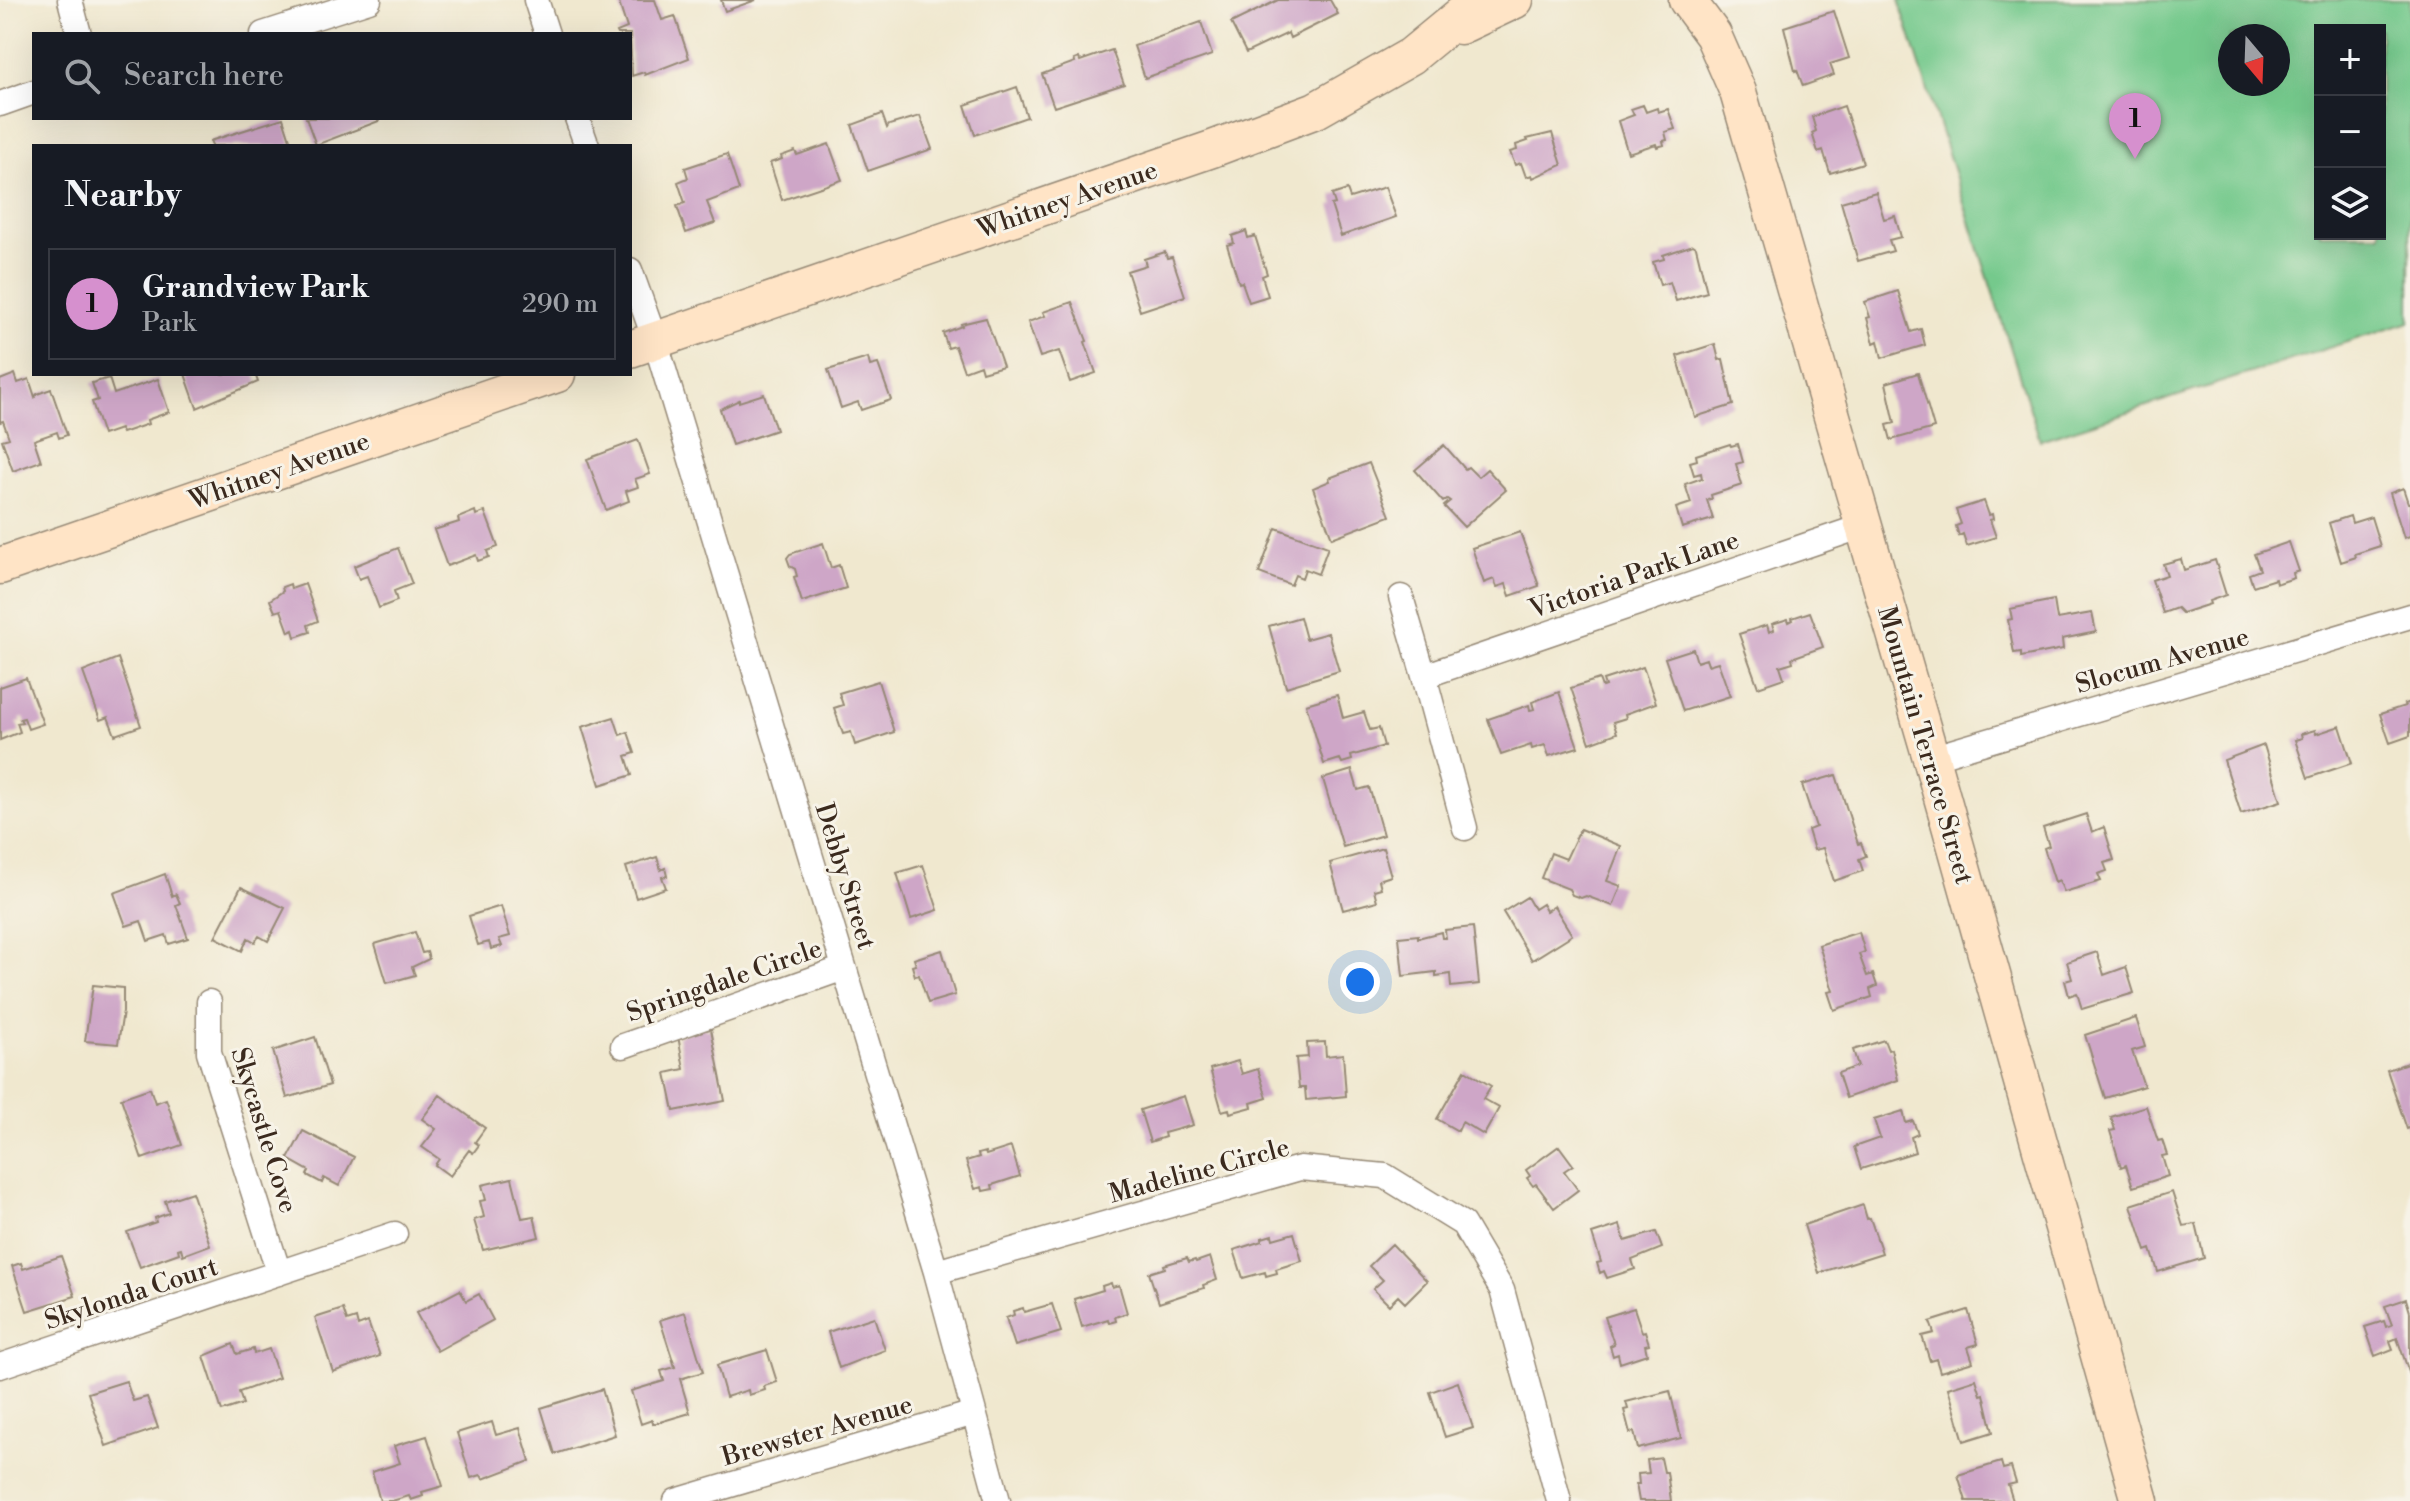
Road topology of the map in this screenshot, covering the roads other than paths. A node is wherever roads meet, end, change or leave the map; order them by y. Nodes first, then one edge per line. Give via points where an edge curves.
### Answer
1 (70, 0) edge
2 (369, 0) edge
3 (536, 0) edge
4 (1479, 0) edge
5 (1515, 0) edge
6 (1687, 0) edge
7 (78, 32) edge
8 (269, 32) edge
9 (546, 32) edge
10 (1434, 38) junction
11 (32, 93) edge
12 (0, 104) edge
13 (578, 120) edge
14 (586, 144) edge
15 (632, 282) edge
16 (642, 345) edge
17 (551, 376) edge
18 (1863, 526) junction
19 (0, 566) edge
20 (1401, 597) dead end
21 (2410, 616) edge
22 (1424, 676) junction
23 (1931, 758) junction
24 (1465, 828) dead end
25 (844, 968) junction
26 (209, 1002) dead end
27 (623, 1046) dead end
28 (395, 1234) dead end
29 (936, 1272) junction
30 (279, 1273) junction
31 (0, 1366) edge
32 (974, 1413) junction
33 (676, 1501) edge
34 (998, 1501) edge
35 (1559, 1501) edge
36 (2140, 1501) edge

1 - 7 street
2 - 8 street
3 - 9 street
4 - 10 main road, Whitney Avenue
5 - 10 main road
6 - 18 main road, Mountain Terrace Street via 1713,35 1738,92
10 - 16 main road, Whitney Avenue via 1316,110
11 - 12 street
13 - 14 street
15 - 16 street, Debby Street
16 - 25 street, Debby Street
17 - 19 main road, Whitney Avenue
18 - 22 street, Victoria Park Lane
18 - 23 main road, Mountain Terrace Street
20 - 22 street
21 - 23 street, Slocum Avenue
22 - 24 street
23 - 36 main road, Mountain Terrace Street
25 - 27 street, Springdale Circle
25 - 29 street, Debby Street
26 - 30 street, Skycastle Cove via 209,1052
28 - 30 street, Skylonda Court
29 - 32 street, Debby Street
29 - 35 street, Madeline Circle via 1300,1168 1385,1176 1463,1224 1502,1290
30 - 31 street, Skylonda Court
32 - 33 street, Brewster Avenue
32 - 34 street, Debby Street

